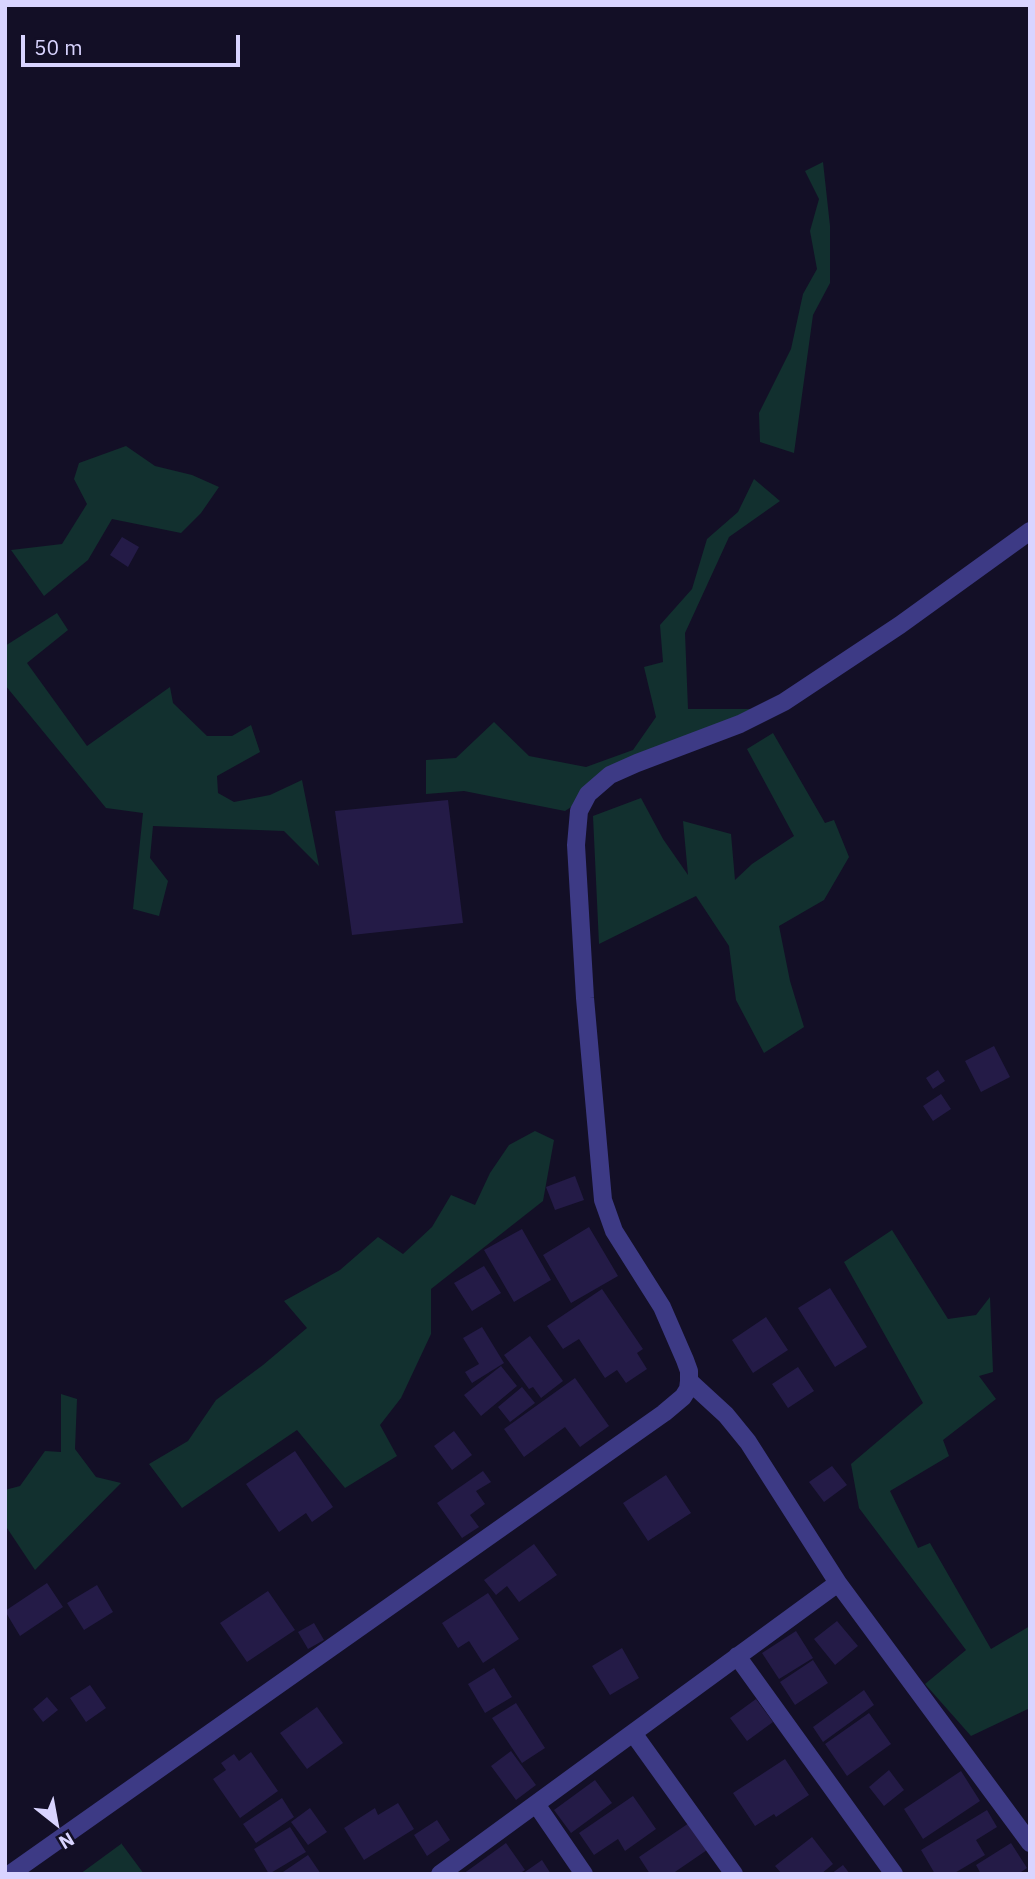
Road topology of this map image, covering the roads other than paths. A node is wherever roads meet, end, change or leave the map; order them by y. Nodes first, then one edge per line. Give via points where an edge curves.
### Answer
1 (1030, 531) edge
2 (689, 1381) junction
3 (838, 1583) junction
4 (737, 1656) junction
5 (633, 1733) junction
6 (536, 1804) junction
7 (1030, 1843) edge
8 (10, 1874) edge
9 (440, 1874) edge
10 (584, 1874) edge
11 (734, 1874) edge
12 (894, 1874) edge

1 - 2 street via 784,702 610,775 588,794 579,810 576,845 584,998 603,1200 614,1231 662,1307
2 - 3 street via 748,1442
2 - 8 street via 682,1397 664,1413
3 - 4 street
3 - 7 street
4 - 5 street
4 - 12 street
5 - 6 street
5 - 11 street
6 - 9 street
6 - 10 street

